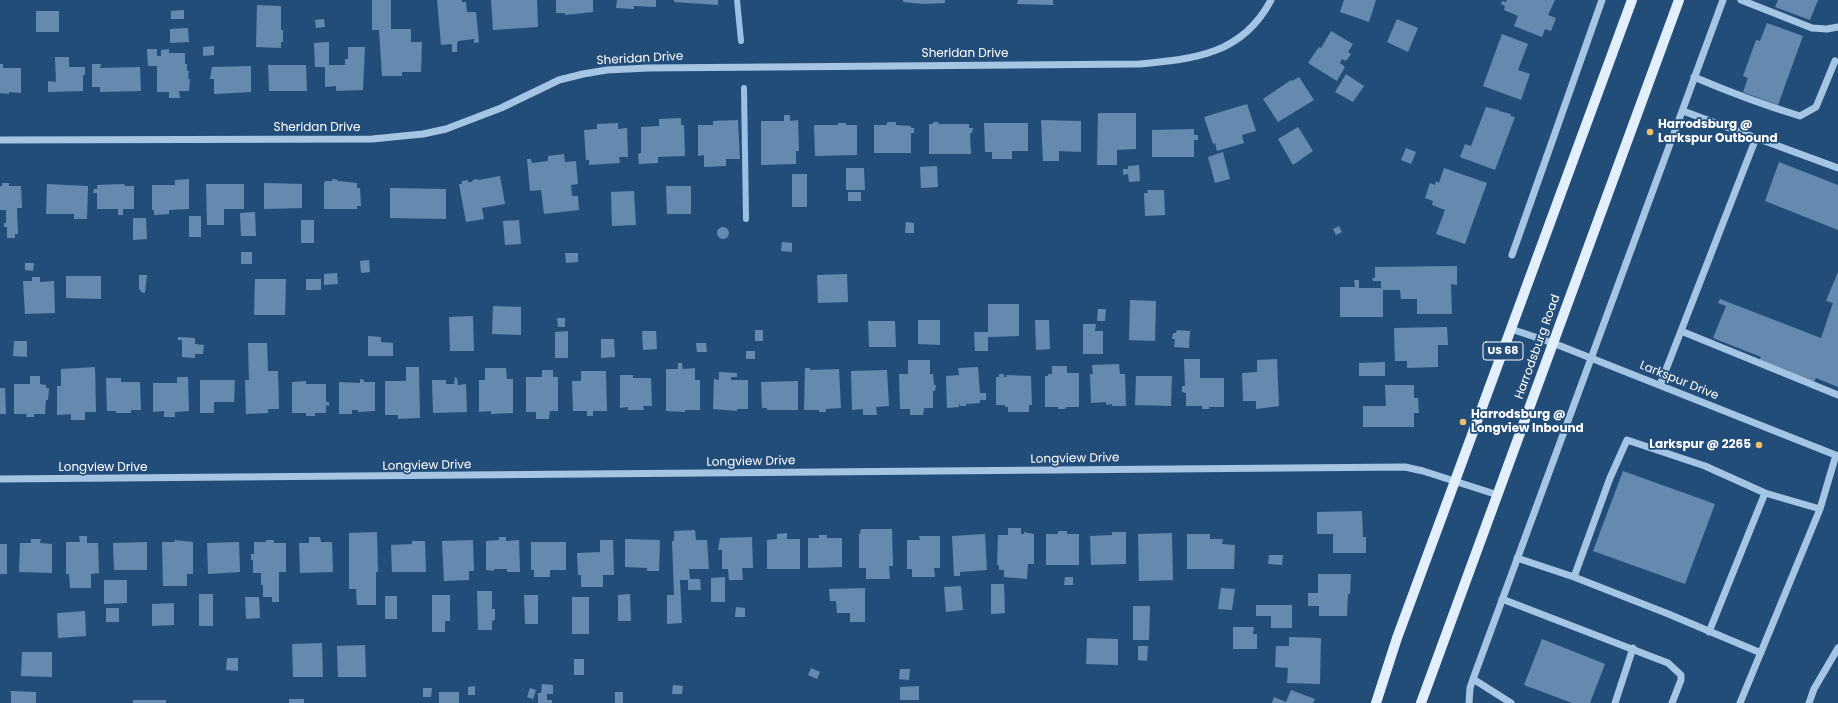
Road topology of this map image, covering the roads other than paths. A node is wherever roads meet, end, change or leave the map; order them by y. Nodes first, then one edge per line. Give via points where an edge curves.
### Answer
1 (1271, 0) edge
2 (1602, 0) edge
3 (1632, 0) edge
4 (1679, 0) edge
5 (1723, 0) edge
6 (1741, 0) edge
7 (1838, 26) edge
8 (1835, 61) dead end
9 (1694, 77) junction
10 (1683, 111) junction
11 (1756, 138) junction
12 (0, 140) edge
13 (1838, 168) edge
14 (1512, 255) dead end
15 (1511, 329) junction
16 (1681, 331) junction
17 (1553, 343) junction
18 (1591, 358) junction
19 (1660, 385) junction
20 (1838, 395) edge
21 (1837, 455) edge
22 (0, 479) edge
23 (1455, 481) junction
24 (1765, 493) junction
25 (1498, 495) junction
26 (1820, 509) junction
27 (1517, 558) junction
28 (1574, 577) junction
29 (1502, 599) junction
30 (1709, 632) junction
31 (1633, 648) junction
32 (1838, 648) edge
33 (1760, 653) junction
34 (1473, 679) junction
35 (1376, 703) edge
36 (1421, 703) edge
37 (1469, 703) edge
38 (1511, 703) edge
39 (1615, 703) edge
40 (1672, 703) edge
41 (1740, 703) edge
42 (1809, 703) edge

1 - 12 street, Sheridan Drive via 1263,15 1244,34 1206,55 1183,60 1139,64 607,70 559,80 469,121 423,134 372,139
2 - 14 street
3 - 15 main road, US 68
4 - 17 main road, Harrodsburg Road
5 - 9 street
6 - 7 street via 1812,28 1827,29
8 - 9 street via 1816,107 1800,116
9 - 10 street
10 - 11 street
10 - 18 street
11 - 13 street
11 - 16 street
15 - 17 street, Larkspur Drive
15 - 23 main road, US 68
16 - 19 street
16 - 20 street
17 - 18 street, Larkspur Drive
17 - 25 main road, Harrodsburg Road
18 - 19 street, Larkspur Drive
18 - 27 street
19 - 21 street, Larkspur Drive
21 - 26 street
22 - 23 street, Longview Drive via 1405,467
23 - 25 street, Longview Drive
23 - 35 main road, US 68 via 1397,638
24 - 26 street
24 - 28 street via 1705,466 1627,440 1610,478
24 - 30 street
25 - 36 main road, Harrodsburg Road
26 - 33 street
27 - 28 street
27 - 29 street
28 - 30 street
29 - 31 street
29 - 34 street
30 - 33 street
31 - 39 street
31 - 40 street via 1662,659 1678,670 1681,680
32 - 42 street via 1814,689
33 - 41 street
34 - 37 street
34 - 38 street

